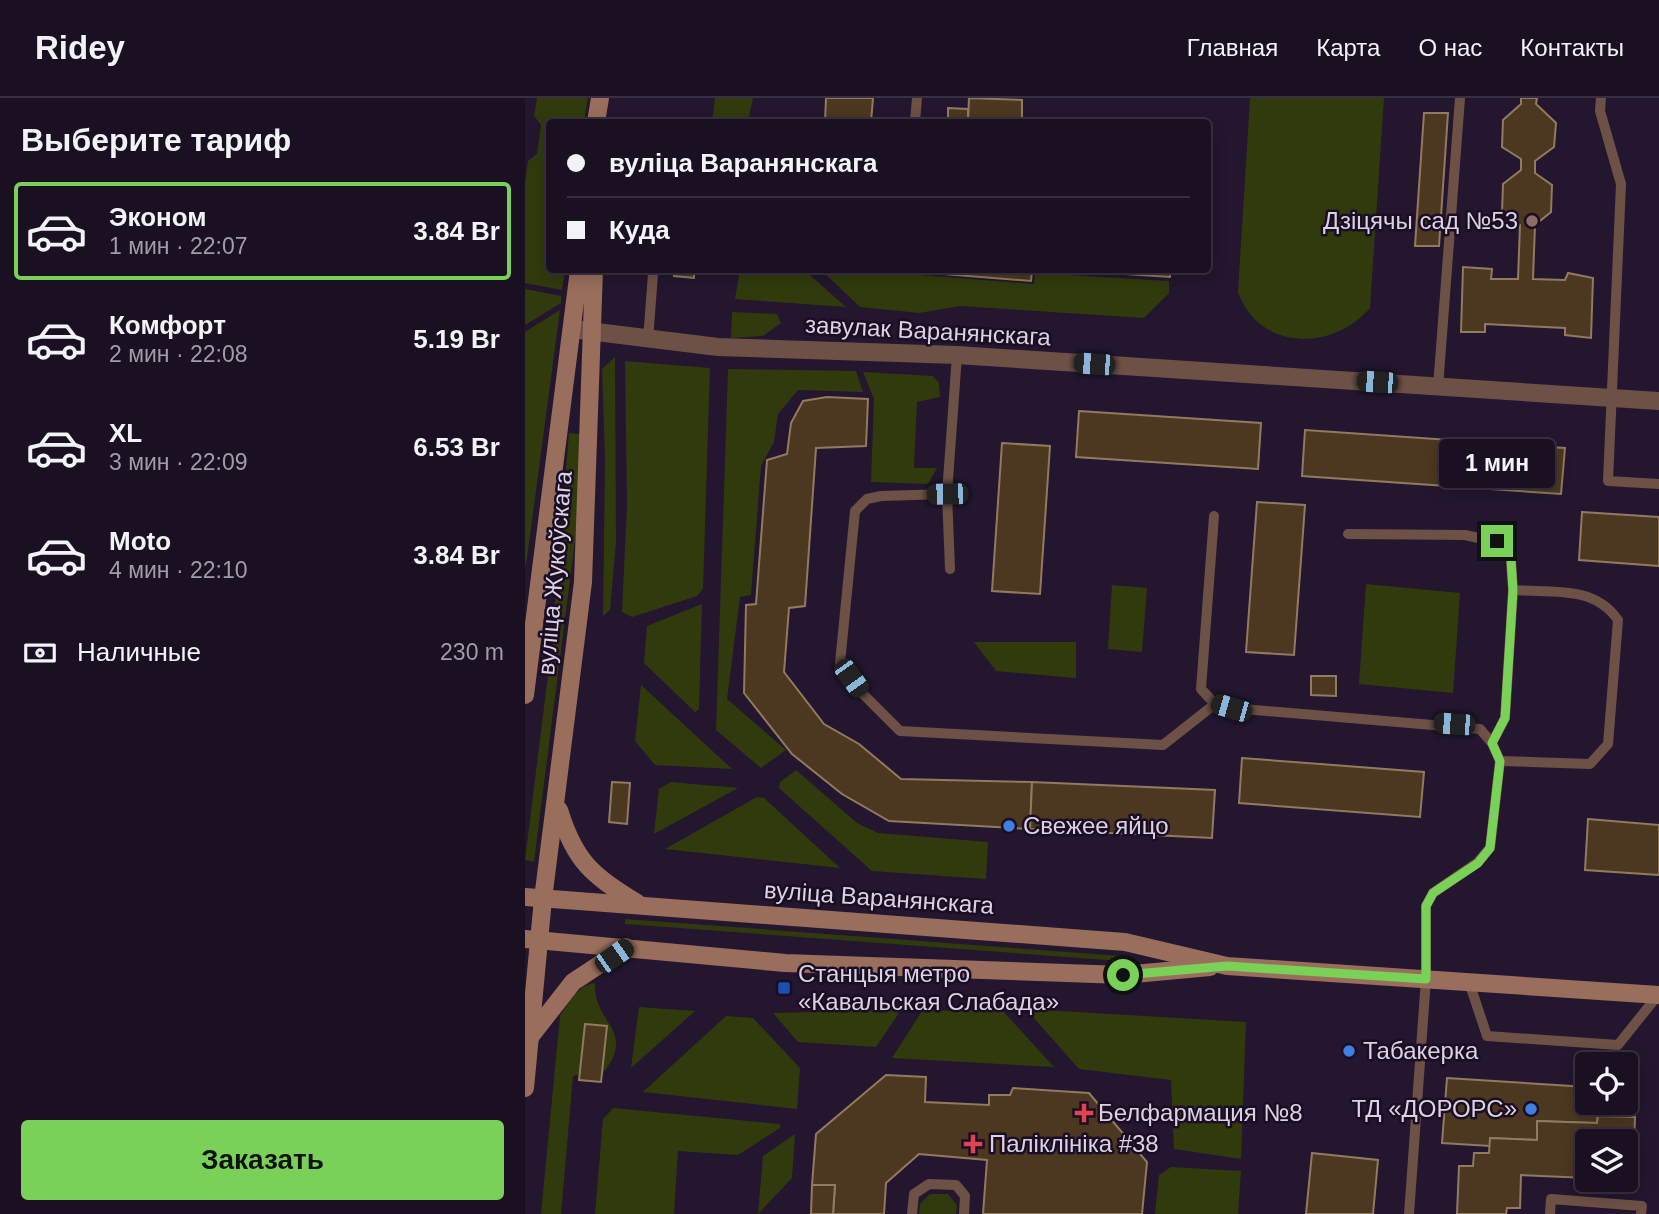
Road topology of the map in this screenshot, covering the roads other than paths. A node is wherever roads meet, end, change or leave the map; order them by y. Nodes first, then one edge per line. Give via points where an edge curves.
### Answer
1 (600, 98) edge
2 (917, 98) edge
3 (1460, 98) edge
4 (1601, 98) edge
5 (597, 119) edge
6 (915, 119) edge
7 (579, 273) edge
8 (594, 273) edge
9 (653, 274) dead end
10 (572, 329) junction
11 (593, 332) junction
12 (647, 340) junction
13 (957, 355) junction
14 (1438, 387) junction
15 (1611, 398) junction
16 (1659, 401) edge
17 (1659, 484) edge
18 (947, 494) junction
19 (1214, 516) dead end
20 (1348, 534) dead end
21 (950, 569) dead end
22 (1513, 590) junction
23 (525, 695) edge
24 (1215, 704) junction
25 (1492, 743) junction
26 (1500, 761) junction
27 (557, 804) junction
28 (525, 897) edge
29 (544, 899) junction
30 (640, 905) junction
31 (532, 939) edge
32 (627, 947) junction
33 (1227, 966) junction
34 (1426, 979) junction
35 (1469, 982) junction
36 (1658, 995) edge
37 (530, 1037) junction
38 (525, 1088) edge
39 (912, 1214) edge
40 (964, 1214) edge
41 (1409, 1214) edge
42 (1550, 1214) edge
43 (1641, 1214) edge

1 - 5 main road
2 - 6 lane
3 - 14 lane
4 - 15 lane via 1600,111 1621,184
7 - 10 main road, вуліца Жукоўскага
8 - 11 main road, вуліца Жукоўскага
9 - 12 lane
10 - 11 street, завулак Варанянскага
10 - 23 main road, вуліца Жукоўскага
11 - 12 street, завулак Варанянскага
11 - 27 main road, вуліца Жукоўскага via 583,582
12 - 13 street, завулак Варанянскага via 717,347
13 - 14 street, завулак Варанянскага
13 - 18 lane
14 - 15 street, завулак Варанянскага
15 - 16 street, завулак Варанянскага
15 - 17 lane via 1608,481
18 - 21 lane
18 - 24 lane via 881,496 867,499 855,511 840,663 900,731 1163,745
19 - 24 lane via 1201,689
20 - 22 lane via 1465,535 1510,545
22 - 25 lane via 1505,718
22 - 26 lane via 1589,595 1607,604 1618,620 1608,744 1590,764
24 - 25 lane via 1454,724 1479,729
25 - 26 lane
26 - 34 lane via 1490,848 1478,863 1433,893 1426,906
27 - 29 main road, вуліца Жукоўскага
27 - 30 main road via 580,861
28 - 29 main road, вуліца Варанянскага
29 - 30 main road, вуліца Варанянскага
29 - 31 main road, вуліца Жукоўскага
30 - 33 main road, вуліца Варанянскага via 1125,942
31 - 32 main road, вуліца Варанянскага
31 - 37 main road, вуліца Жукоўскага
32 - 33 main road, вуліца Варанянскага via 785,963 1123,975
32 - 37 main road via 573,982
33 - 34 main road, вуліца Варанянскага
34 - 35 main road, вуліца Варанянскага
34 - 41 lane
35 - 36 main road, вуліца Варанянскага
35 - 36 lane via 1487,1036 1618,1045
37 - 38 main road, вуліца Жукоўскага
39 - 40 lane via 914,1194 929,1184 956,1185 965,1196
42 - 43 lane via 1551,1199 1641,1206

